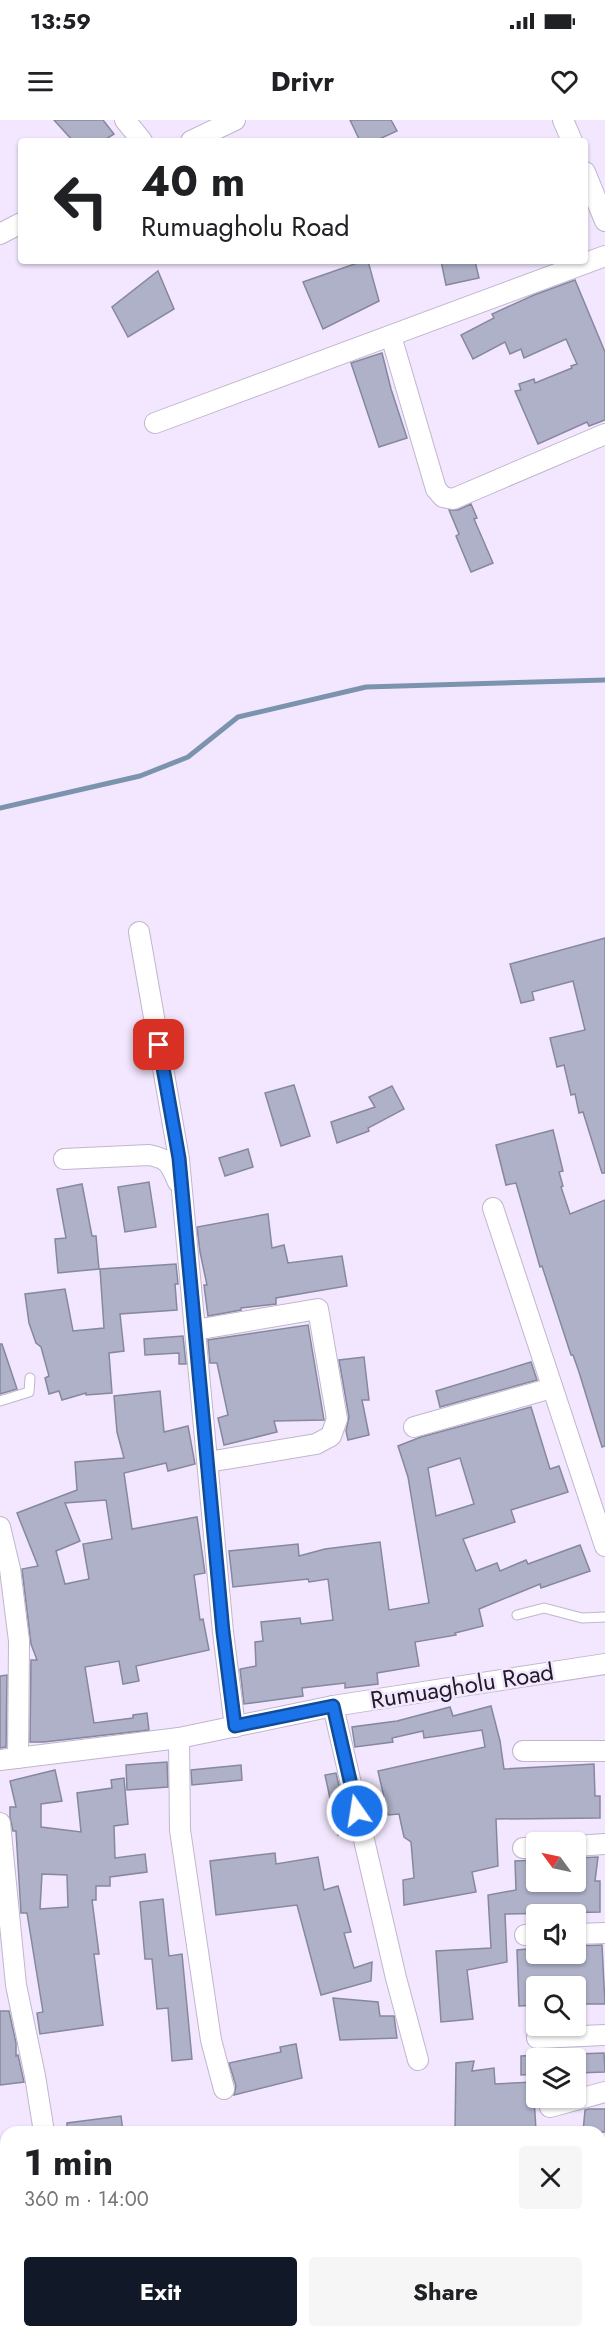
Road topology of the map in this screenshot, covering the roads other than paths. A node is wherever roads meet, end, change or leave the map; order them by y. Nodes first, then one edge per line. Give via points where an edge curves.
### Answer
1 (126, 120) edge
2 (235, 120) edge
3 (563, 120) edge
4 (140, 138) edge
5 (198, 138) edge
6 (571, 138) edge
7 (588, 179) edge
8 (605, 221) edge
9 (18, 225) edge
10 (0, 234) edge
11 (605, 256) edge
12 (588, 262) edge
13 (584, 264) edge
14 (391, 336) junction
15 (155, 423) dead end
16 (605, 434) edge
17 (139, 932) dead end
18 (63, 1159) dead end
19 (182, 1190) junction
20 (493, 1208) dead end
21 (195, 1330) junction
22 (30, 1378) dead end
23 (552, 1388) junction
24 (0, 1401) edge
25 (414, 1427) dead end
26 (208, 1462) junction
27 (0, 1527) edge
28 (605, 1546) edge
29 (518, 1615) dead end
30 (605, 1617) edge
31 (605, 1664) edge
32 (333, 1706) junction
33 (235, 1726) junction
34 (179, 1738) junction
35 (523, 1751) dead end
36 (605, 1751) edge
37 (9, 1759) edge
38 (0, 1823) edge
39 (605, 1844) edge
40 (586, 1845) edge
41 (605, 1933) edge
42 (586, 1934) edge
43 (605, 2035) edge
44 (537, 2038) dead end
45 (418, 2060) dead end
46 (224, 2090) dead end
47 (605, 2092) edge
48 (586, 2098) edge
49 (43, 2126) edge

1 - 4 street
2 - 5 street
3 - 6 street
7 - 8 street
9 - 10 street
11 - 12 street
13 - 14 street
14 - 15 street
14 - 16 street via 435,489 443,496 453,499
17 - 19 street
18 - 19 street via 162,1157 168,1161
19 - 21 street
20 - 23 street
21 - 26 street
21 - 26 street via 318,1309 337,1419 331,1436 316,1444
22 - 24 lane via 29,1392
23 - 25 street
23 - 28 street
26 - 33 street
27 - 37 street via 19,1641
29 - 30 lane via 544,1608 582,1618
31 - 32 street, Rumuagholu Road
32 - 33 street, Rumuagholu Road
32 - 45 street
33 - 34 street, Rumuagholu Road
34 - 37 street, Rumuagholu Road
34 - 46 street via 180,1830 211,2040
35 - 36 street
38 - 49 street via 16,1985
39 - 40 street
41 - 42 street
43 - 44 street
47 - 48 street

